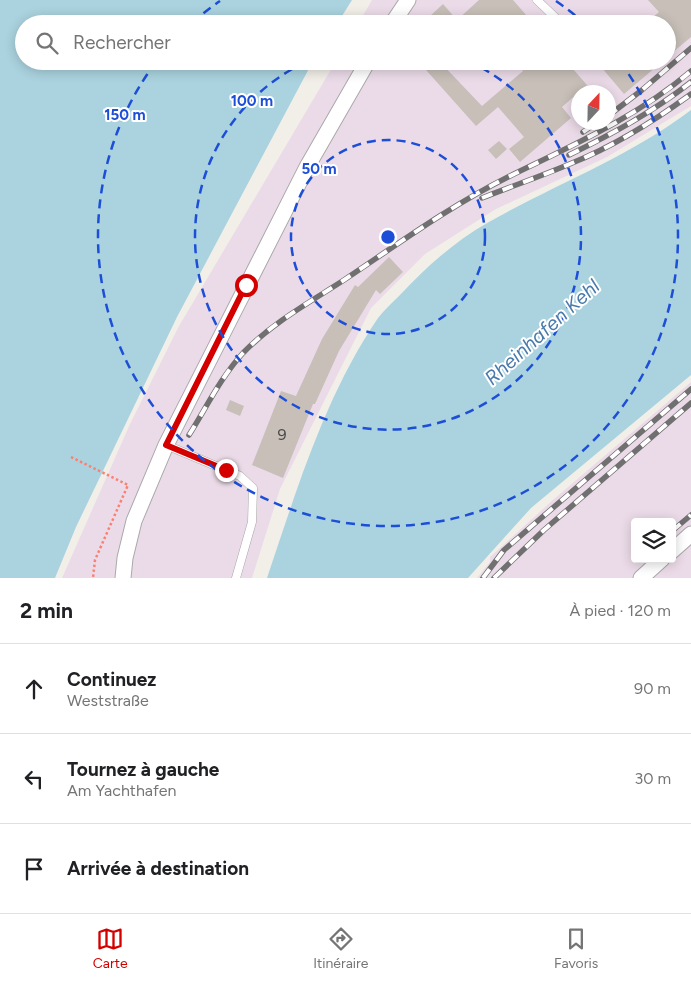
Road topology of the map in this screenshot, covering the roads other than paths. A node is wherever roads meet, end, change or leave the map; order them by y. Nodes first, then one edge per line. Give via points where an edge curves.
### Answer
1 (408, 0) edge
2 (537, 0) edge
3 (398, 15) edge
4 (553, 15) edge
5 (363, 70) edge
6 (166, 445) junction
7 (691, 534) edge
8 (676, 547) edge
9 (658, 563) edge
10 (124, 578) edge
11 (236, 578) edge
12 (641, 578) edge

1 - 3 street
2 - 4 lane
5 - 6 street via 307,167
6 - 10 street via 134,521 126,552
6 - 11 lane via 240,476 253,488 252,522
7 - 8 street
9 - 12 street

